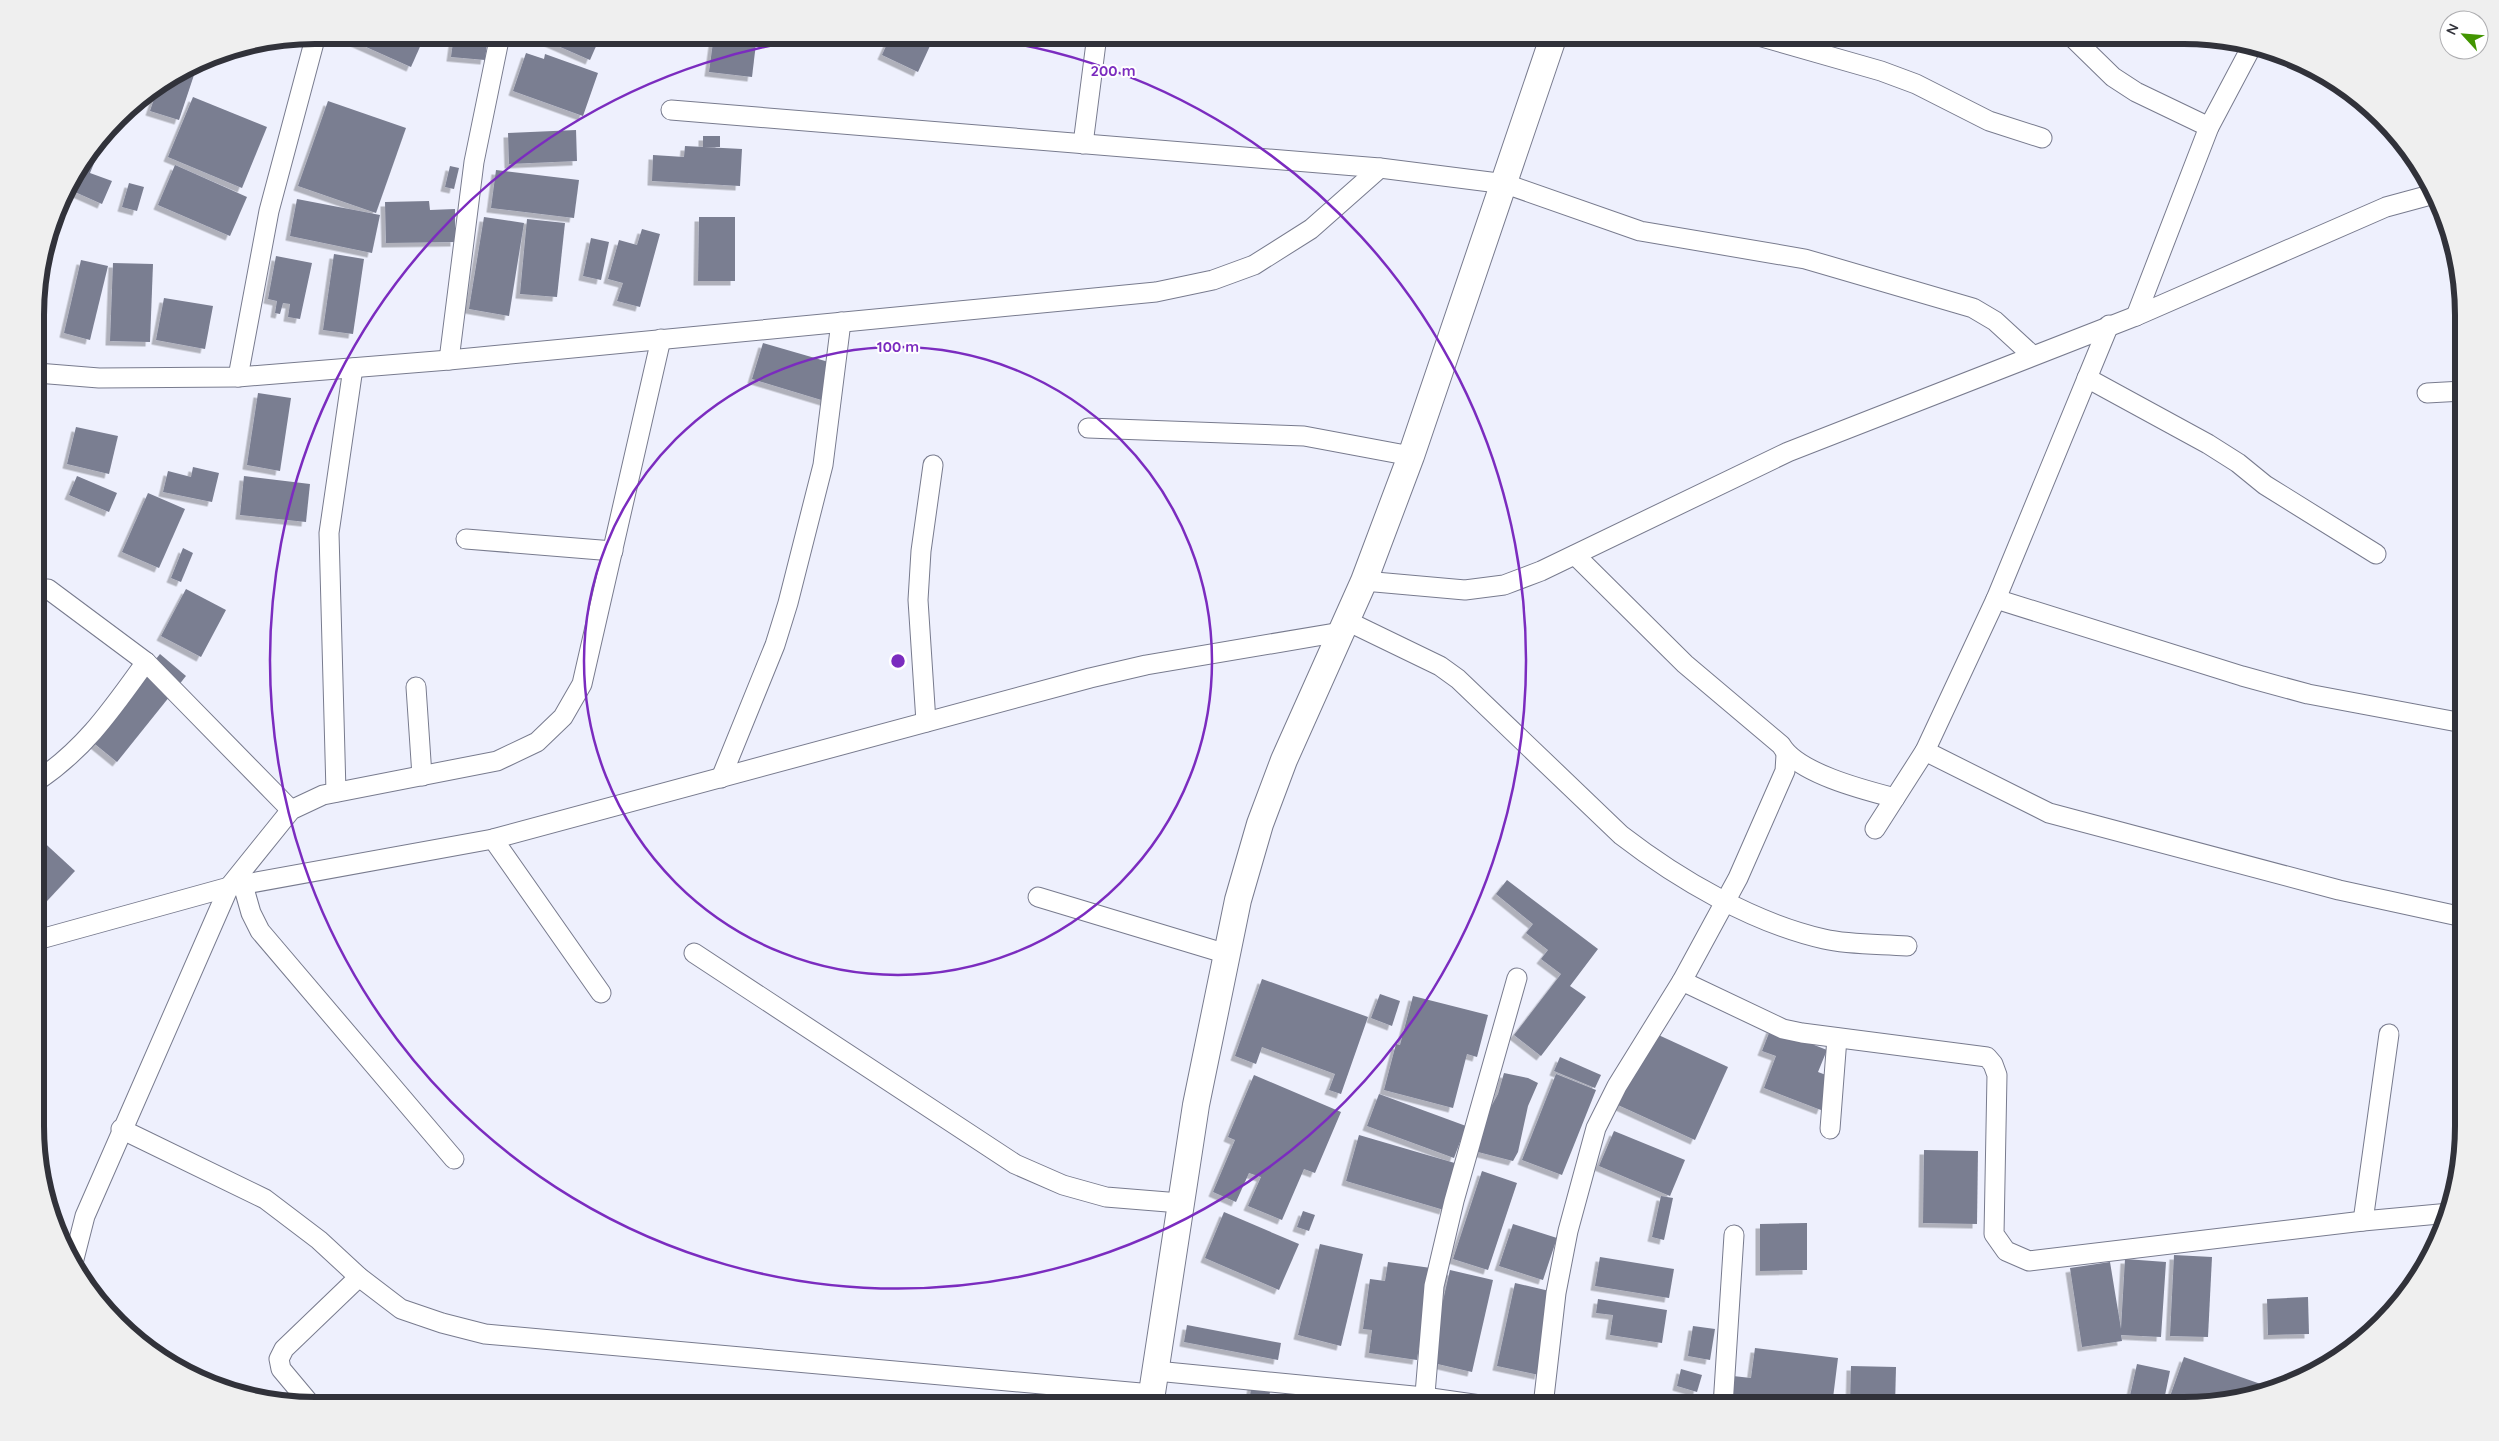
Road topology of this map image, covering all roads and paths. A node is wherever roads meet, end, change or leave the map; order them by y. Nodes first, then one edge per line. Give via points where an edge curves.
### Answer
1 (314, 44) edge
2 (498, 44) edge
3 (1096, 44) edge
4 (1551, 44) edge
5 (1786, 44) edge
6 (2079, 44) edge
7 (2249, 52) edge
8 (671, 110) dead end
9 (2209, 127) junction
10 (2042, 138) dead end
11 (1083, 144) junction
12 (1380, 168) junction
13 (1506, 184) junction
14 (2427, 196) edge
15 (2136, 316) junction
16 (841, 322) junction
17 (2109, 325) junction
18 (661, 339) junction
19 (2032, 356) junction
20 (449, 360) junction
21 (353, 368) junction
22 (44, 374) edge
23 (238, 377) junction
24 (2087, 378) junction
25 (2455, 391) edge
26 (2427, 392) dead end
27 (1088, 428) dead end
28 (1411, 456) junction
29 (933, 465) dead end
30 (466, 539) dead end
31 (613, 551) junction
32 (2376, 554) dead end
33 (1575, 555) junction
34 (1364, 581) junction
35 (48, 589) dead end
36 (1996, 598) junction
37 (1343, 626) junction
38 (146, 662) junction
39 (416, 687) dead end
40 (2455, 721) edge
41 (926, 722) junction
42 (1925, 751) junction
43 (1786, 755) junction
44 (44, 776) edge
45 (422, 776) junction
46 (721, 778) junction
47 (336, 792) junction
48 (1895, 798) junction
49 (291, 810) junction
50 (1875, 829) dead end
51 (493, 839) junction
52 (236, 886) junction
53 (1038, 897) dead end
54 (1725, 902) junction
55 (2455, 915) edge
56 (44, 938) edge
57 (1907, 946) dead end
58 (694, 953) dead end
59 (1227, 954) junction
60 (1518, 978) dead end
61 (1682, 981) junction
62 (600, 993) dead end
63 (2389, 1034) dead end
64 (1836, 1038) junction
65 (122, 1129) junction
66 (1830, 1129) dead end
67 (454, 1160) dead end
68 (1180, 1203) junction
69 (2441, 1214) edge
70 (2363, 1221) junction
71 (1734, 1235) dead end
72 (76, 1253) edge
73 (359, 1277) junction
74 (1153, 1391) edge
75 (305, 1397) edge
76 (1316, 1397) edge
77 (1424, 1397) edge
78 (1544, 1397) edge
79 (1724, 1397) edge

1 - 23 street via 269,211
2 - 20 street via 474,162
3 - 11 street
4 - 13 street
5 - 10 street via 1881,71 1916,84 1988,121
6 - 9 street via 2113,77 2136,92
7 - 9 street
8 - 11 street
9 - 15 street
11 - 12 street
12 - 13 street
12 - 16 street via 1311,229 1254,265 1213,280 1156,292
13 - 19 street via 1640,231 1806,259 1973,308 1995,321
13 - 28 street
14 - 15 street via 2386,207
15 - 17 street
16 - 18 street
16 - 46 street via 823,465 788,603 775,644
17 - 19 street
17 - 24 street
18 - 20 street
18 - 31 street
19 - 33 street via 1788,452
20 - 21 street
21 - 23 street
21 - 47 street via 329,534
22 - 23 street via 99,378
24 - 32 street via 2208,444 2265,485
24 - 36 street
25 - 26 street
27 - 28 street via 1304,436
28 - 34 street
29 - 41 street via 918,600
30 - 31 street
31 - 45 street via 582,684 563,717 537,742 497,761
33 - 34 street via 1504,585 1465,590
33 - 43 street via 1685,664 1781,745
34 - 37 street
35 - 38 street
36 - 40 street via 2242,676 2299,691
36 - 42 street
37 - 41 street via 1146,665
37 - 54 street via 1440,666 1458,679 1621,835 1646,855
37 - 59 street via 1284,760 1260,824 1238,900
38 - 44 street via 101,725 61,765
38 - 49 street
39 - 45 street
41 - 46 street
42 - 48 street
42 - 55 street via 2049,813 2339,890
43 - 48 street via 1839,783
43 - 54 street via 1785,771
45 - 47 street
46 - 51 street
47 - 49 street
48 - 50 street
49 - 52 street
51 - 52 street
51 - 62 street
52 - 56 street
52 - 65 street
52 - 67 street via 260,931
53 - 59 street
54 - 57 street via 1799,932 1826,939
54 - 61 street
58 - 68 street via 1015,1164 1106,1197
59 - 68 street
60 - 77 street via 1454,1200 1434,1286
61 - 64 street via 1783,1029
61 - 78 street via 1617,1086 1596,1128 1556,1293
63 - 70 street
64 - 66 street
64 - 70 street via 1987,1057 1997,1075 1994,1234 2006,1251 2029,1261
65 - 72 street via 85,1216
65 - 73 street via 265,1199 319,1240
68 - 74 street
69 - 70 street
71 - 79 street
73 - 74 street via 401,1309 485,1334
73 - 75 street via 284,1349 279,1359 281,1368
74 - 76 street

